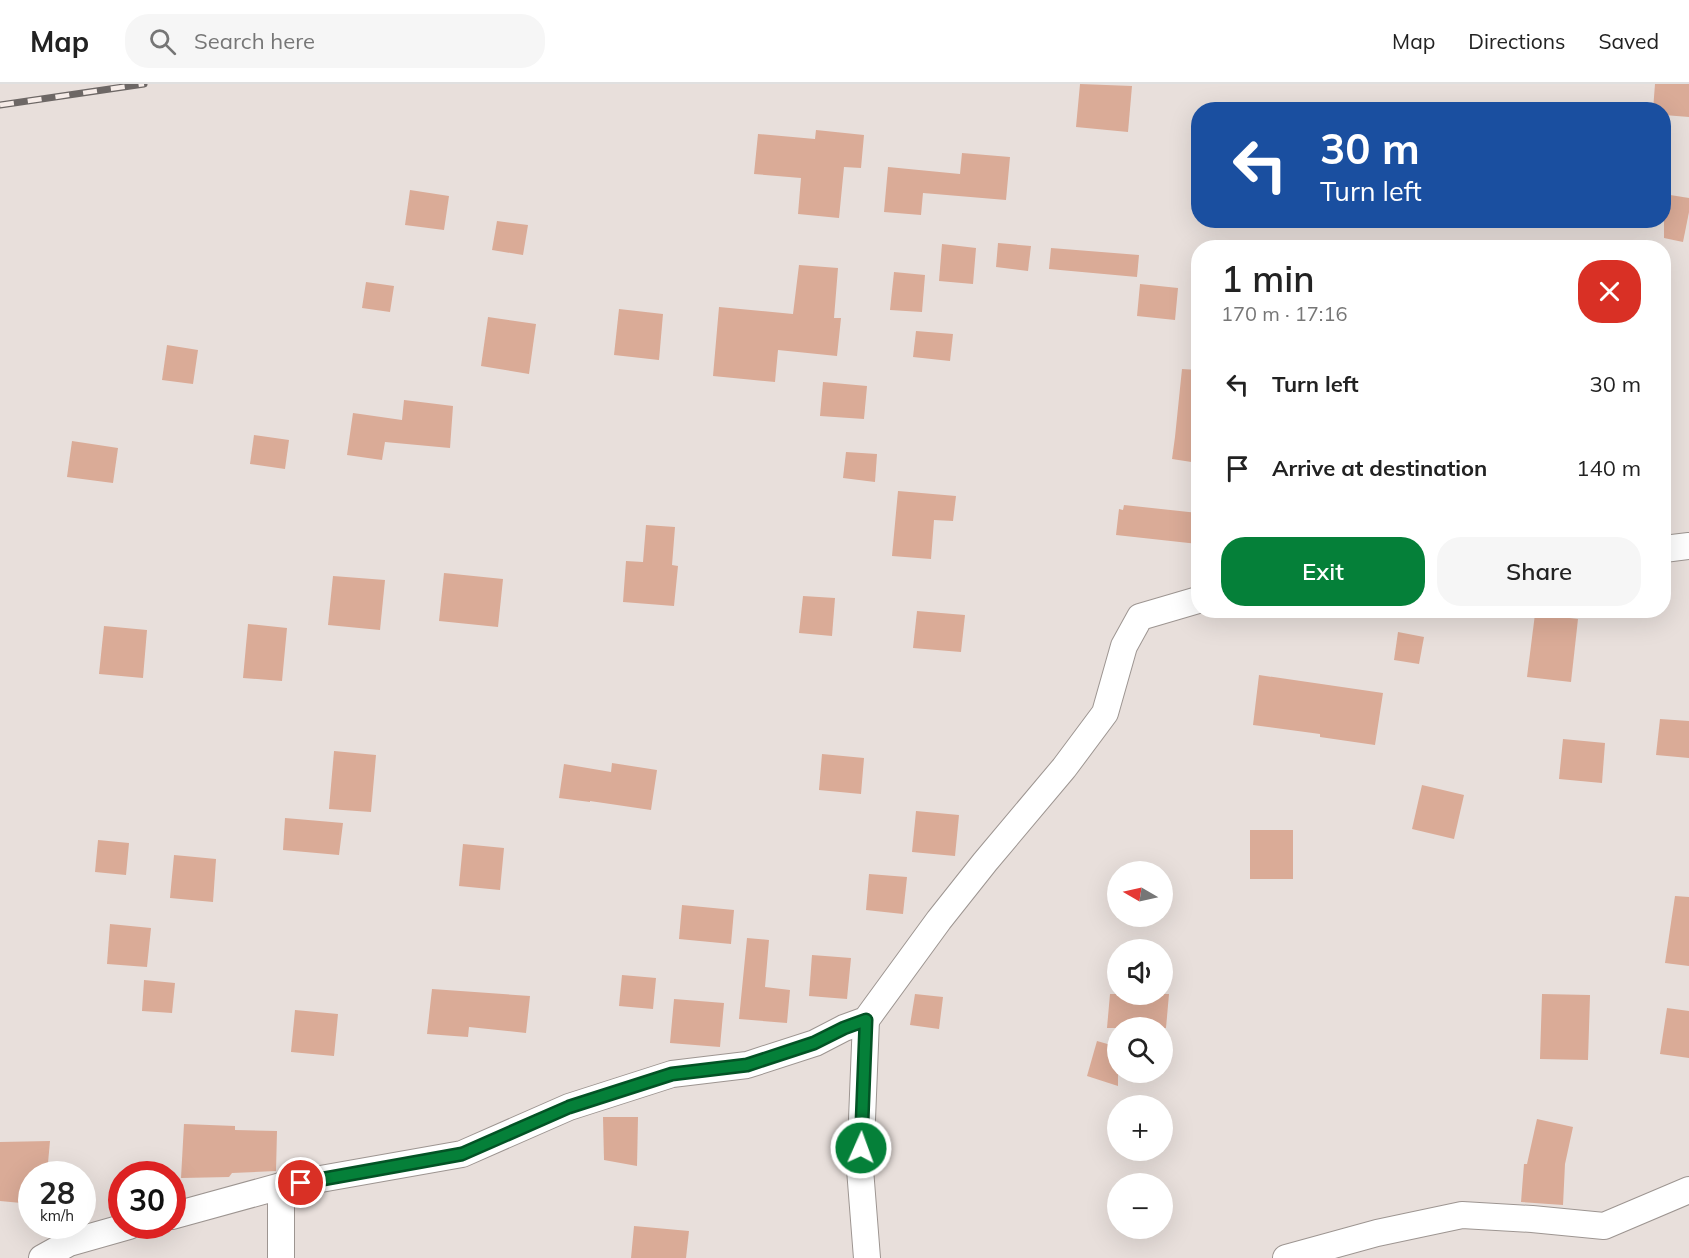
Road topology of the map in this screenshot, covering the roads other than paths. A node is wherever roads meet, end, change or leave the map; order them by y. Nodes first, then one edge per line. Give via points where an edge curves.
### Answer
1 (1689, 546) edge
2 (1671, 548) edge
3 (1191, 602) edge
4 (866, 1020) junction
5 (281, 1186) junction
6 (1689, 1190) edge
7 (186, 1212) edge
8 (108, 1232) edge
9 (42, 1258) edge
10 (281, 1258) edge
11 (867, 1258) edge
12 (1286, 1258) edge

1 - 2 street
3 - 4 street via 1140,617 1124,646 1105,712 939,920
4 - 5 street via 814,1043 747,1065 672,1074 569,1107 462,1154
4 - 11 street via 860,1169
5 - 7 street
5 - 10 street
6 - 12 street via 1604,1226 1462,1215
8 - 9 street via 69,1243

